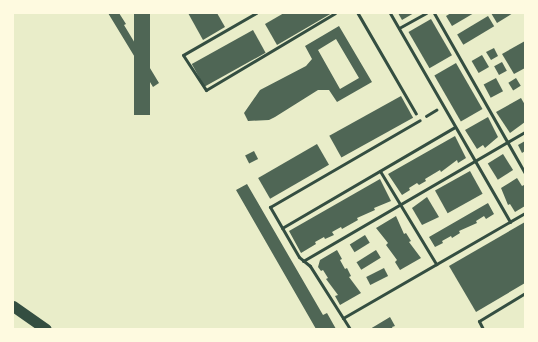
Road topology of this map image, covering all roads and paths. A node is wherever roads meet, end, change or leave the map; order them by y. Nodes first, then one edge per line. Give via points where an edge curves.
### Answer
1 (256, 13) edge
2 (335, 13) edge
3 (358, 13) edge
4 (390, 13) edge
5 (426, 13) edge
6 (434, 13) edge
7 (399, 28) junction
8 (443, 106) junction
9 (420, 120) junction
10 (456, 127) junction
11 (525, 132) edge
12 (507, 142) junction
13 (475, 160) junction
14 (380, 171) junction
15 (525, 173) edge
16 (400, 204) junction
17 (525, 213) edge
18 (510, 222) junction
19 (282, 228) junction
20 (303, 260) junction
21 (436, 264) junction
22 (525, 293) edge
23 (13, 306) edge
24 (343, 318) junction
25 (46, 329) edge
26 (350, 329) edge
27 (483, 329) edge

1 - 2 lane via 183,55 206,90
3 - 9 path
4 - 7 lane
5 - 7 lane
6 - 12 lane
7 - 8 lane
8 - 9 path
8 - 10 lane
9 - 19 lane via 270,207
10 - 13 lane
10 - 14 lane
11 - 12 lane
12 - 13 lane
12 - 15 lane
13 - 16 lane
13 - 18 lane
14 - 16 lane
14 - 19 lane
16 - 20 lane
16 - 21 lane
17 - 18 lane
18 - 21 lane
19 - 20 lane
20 - 24 lane via 310,266
21 - 24 lane
22 - 27 lane via 479,321
23 - 25 highway
24 - 26 lane

